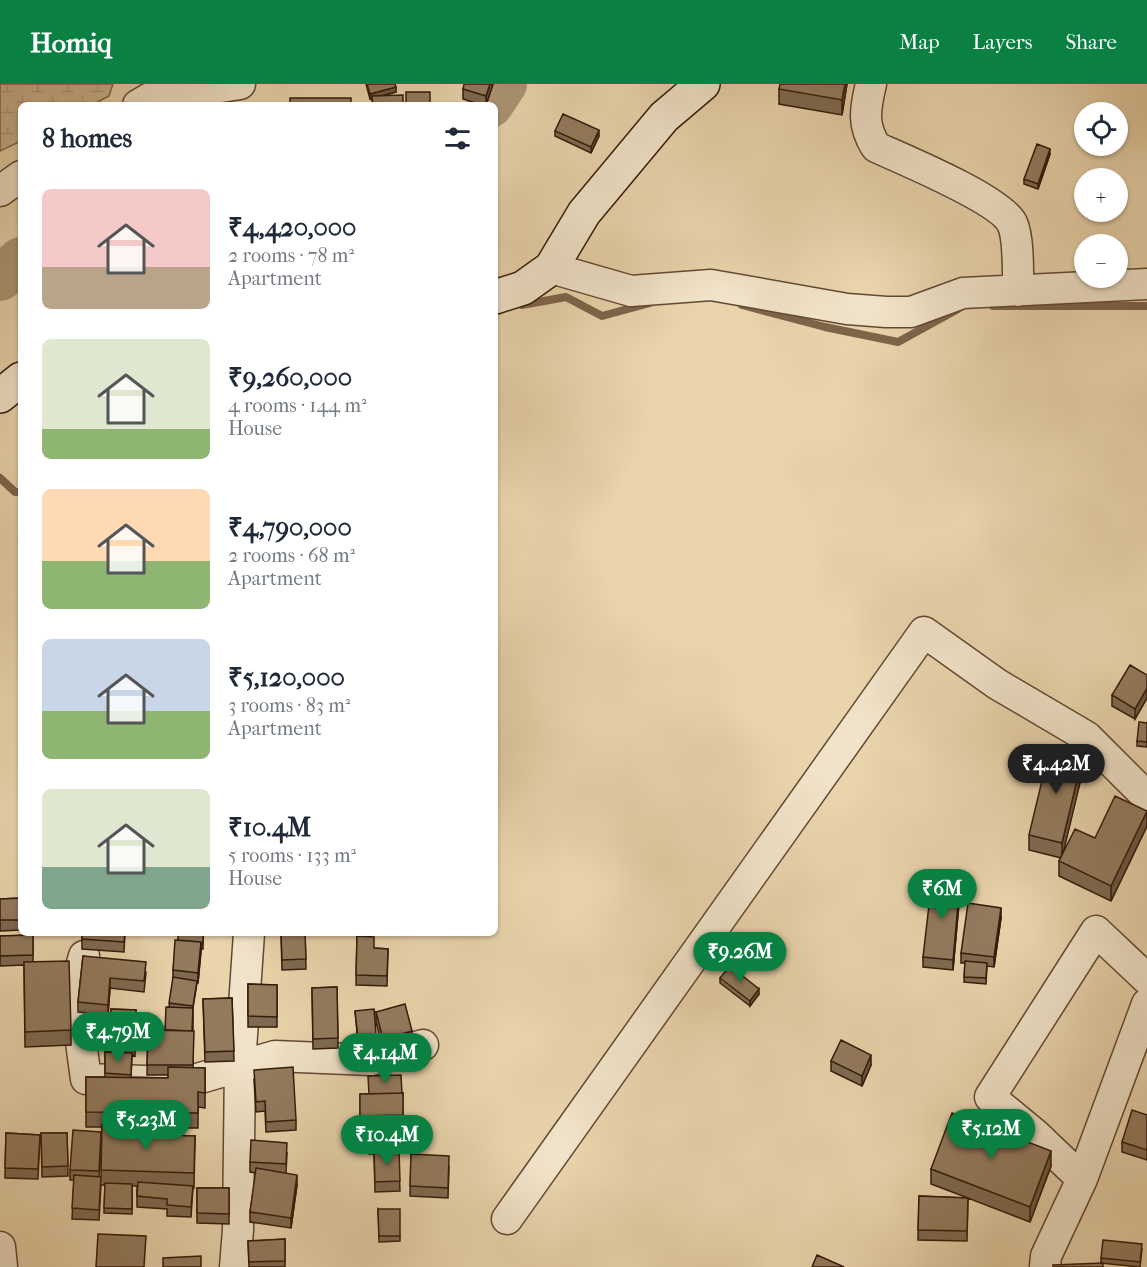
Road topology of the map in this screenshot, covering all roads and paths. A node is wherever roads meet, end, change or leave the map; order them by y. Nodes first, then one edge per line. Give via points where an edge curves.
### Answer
1 (240, 84) edge
2 (703, 84) edge
3 (871, 84) edge
4 (143, 102) edge
5 (18, 178) edge
6 (0, 191) edge
7 (551, 268) junction
8 (1147, 284) edge
9 (1018, 291) junction
10 (498, 296) edge
11 (18, 382) edge
12 (0, 396) edge
13 (1147, 797) edge
14 (249, 936) edge
15 (84, 956) edge
16 (1147, 979) edge
17 (1147, 1004) edge
18 (423, 1045) dead end
19 (240, 1064) junction
20 (1082, 1179) junction
21 (507, 1219) dead end
22 (0, 1247) edge
23 (2, 1267) edge
24 (235, 1267) edge
25 (1044, 1267) edge

1 - 4 street
2 - 7 street via 664,117 584,213
3 - 9 street via 864,115 876,147 1003,211 1012,224
5 - 6 street
7 - 9 street via 631,291 711,285 886,312 911,312 963,293
7 - 10 street via 523,288
8 - 9 street
11 - 12 street
13 - 21 street via 1087,737 997,684 924,632
14 - 19 street
15 - 19 street via 74,991 86,1079 197,1079
16 - 20 street via 1096,931 990,1097
17 - 20 street
18 - 19 street via 371,1060 275,1056
19 - 24 street
20 - 25 street
22 - 23 street

